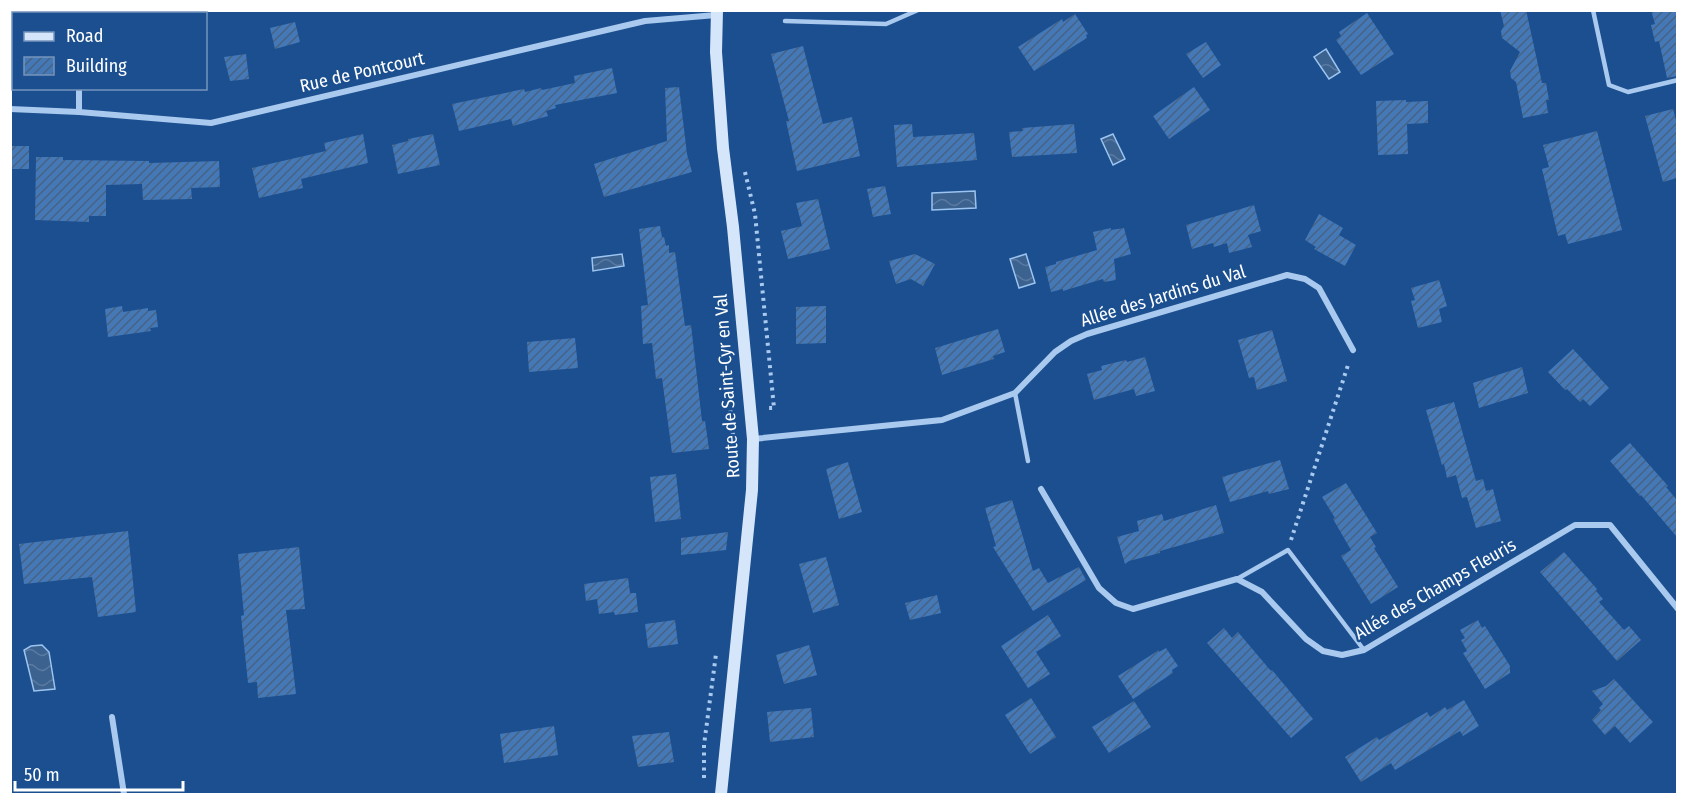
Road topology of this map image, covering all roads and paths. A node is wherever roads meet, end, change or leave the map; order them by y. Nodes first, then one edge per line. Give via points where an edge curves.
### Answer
1 (918, 10) edge
2 (1593, 10) edge
3 (717, 13) edge
4 (785, 21) dead end
5 (1677, 80) edge
6 (79, 90) edge
7 (10, 109) edge
8 (79, 112) junction
9 (1353, 350) joint
10 (1015, 393) junction
11 (753, 438) junction
12 (1028, 461) dead end
13 (1041, 489) dead end
14 (1288, 550) junction
15 (1236, 579) junction
16 (1677, 609) edge
17 (1364, 650) junction
18 (112, 717) dead end
19 (124, 795) edge
20 (721, 795) edge

1 - 4 lane via 886,24
2 - 5 lane via 1609,86 1628,92
3 - 8 street, Rue de Pontcourt via 645,21 211,123
3 - 11 street, Route de Saint-Cyr en Val via 723,148
6 - 8 street
7 - 8 street, Rue de Pontcourt
9 - 10 street, Allée des Jardins du Val via 1319,288 1305,279 1287,275 1071,340
9 - 14 path
10 - 11 street, Allée des Jardins du Val via 942,420
10 - 12 lane
11 - 20 street, Route de Saint-Cyr en Val via 752,490
13 - 15 street via 1099,588 1116,603 1133,609
14 - 15 lane
14 - 17 lane
15 - 17 street, Allée des Champs Fleuris via 1262,591 1306,639 1323,651 1342,655
16 - 17 street, Allée des Champs Fleuris via 1610,525 1575,525
18 - 19 street

